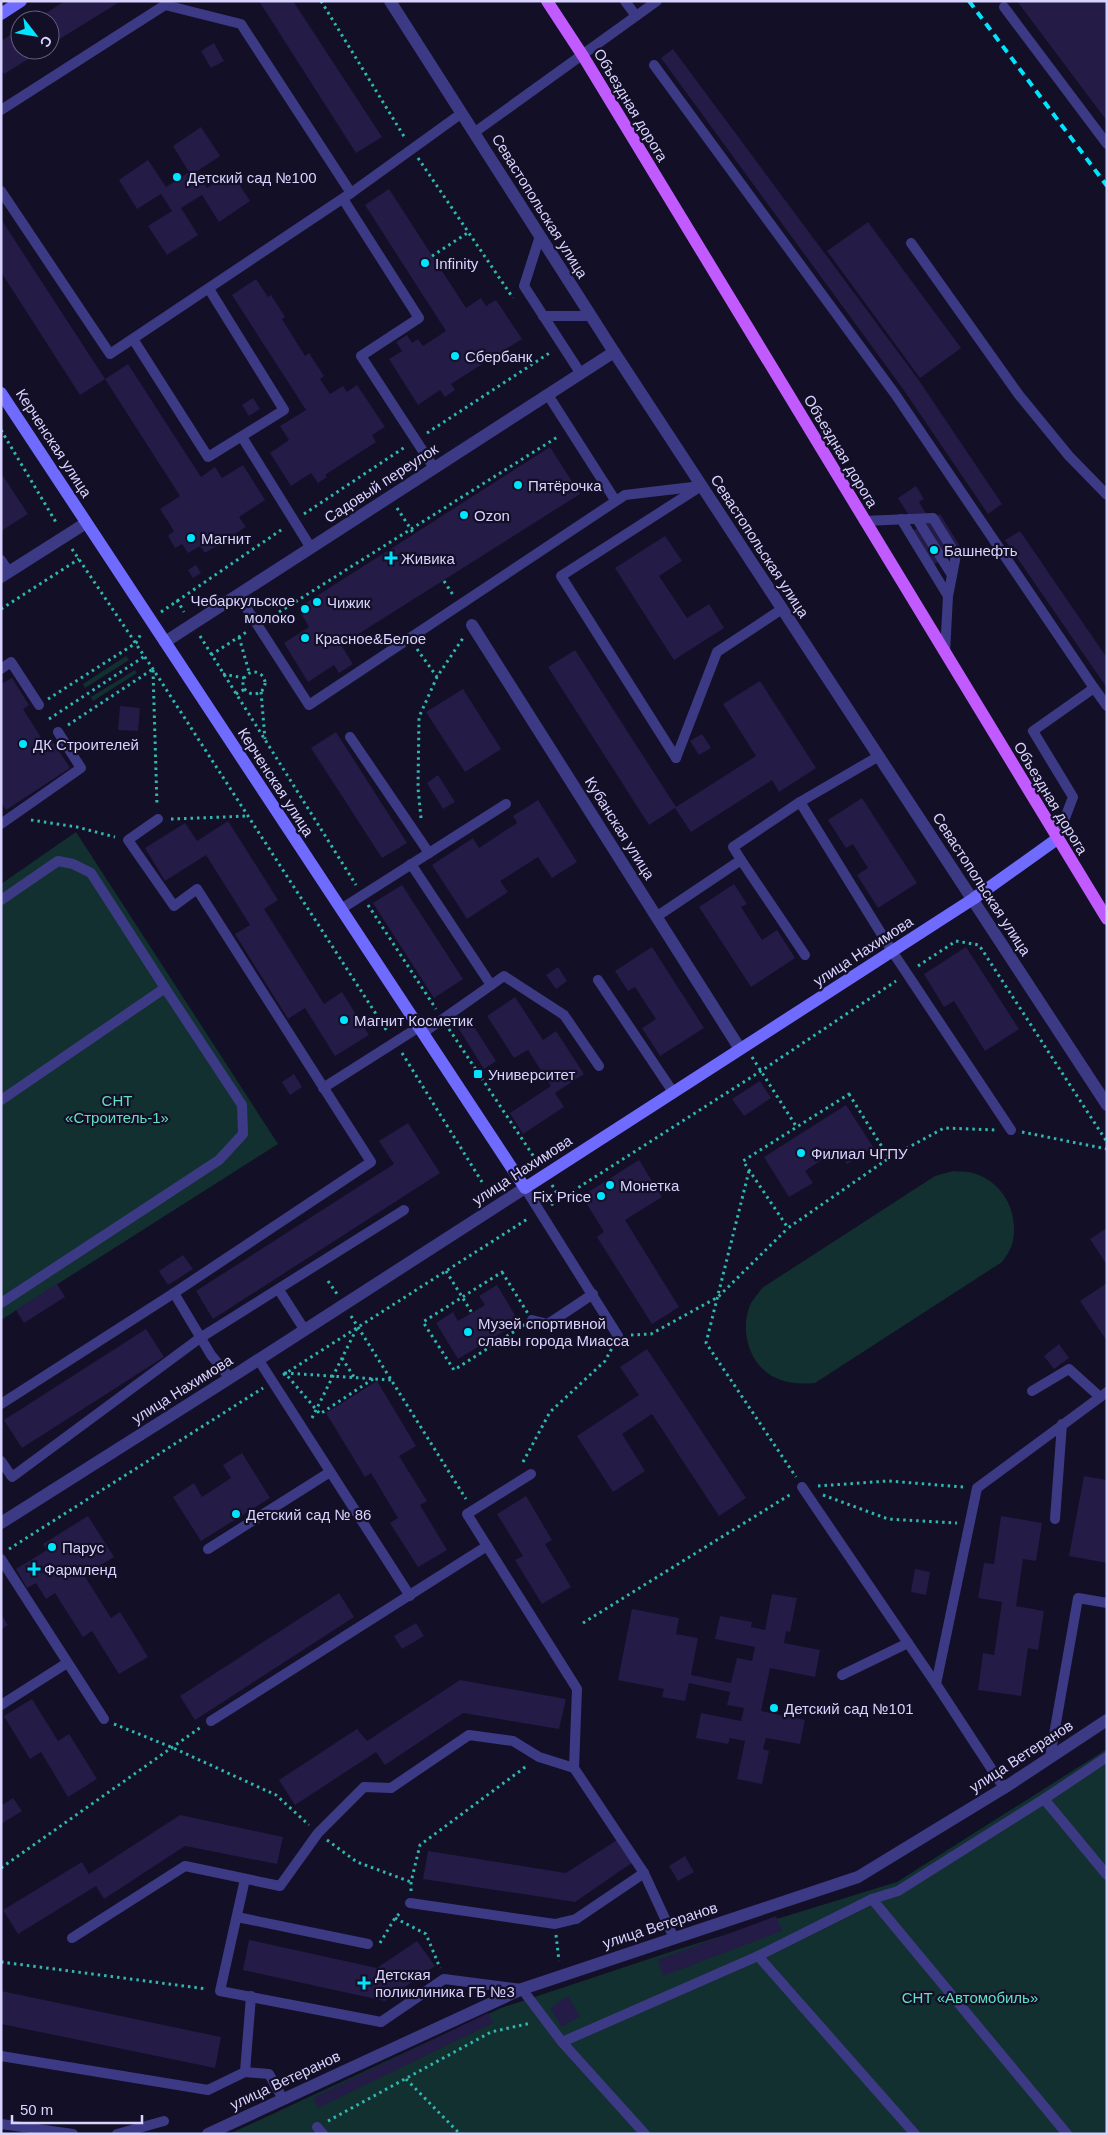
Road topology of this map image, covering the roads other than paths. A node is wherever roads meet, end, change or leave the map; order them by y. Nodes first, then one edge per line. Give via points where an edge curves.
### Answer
1 (21, 1) edge
2 (390, 1) edge
3 (547, 1) edge
4 (625, 1) edge
5 (657, 1) edge
6 (1004, 6) dead end
7 (1, 14) edge
8 (636, 16) junction
9 (582, 56) junction
10 (654, 65) dead end
11 (1, 96) edge
12 (4, 108) edge
13 (462, 113) junction
14 (475, 132) junction
15 (1107, 144) edge
16 (1, 191) edge
17 (347, 196) junction
18 (540, 236) junction
19 (910, 243) dead end
20 (209, 289) junction
21 (544, 316) junction
22 (591, 316) junction
23 (133, 339) junction
24 (614, 352) junction
25 (581, 374) junction
26 (1, 393) edge
27 (548, 395) junction
28 (242, 437) junction
29 (434, 468) junction
30 (701, 486) junction
31 (1107, 495) edge
32 (616, 500) junction
33 (901, 519) junction
34 (864, 521) junction
35 (86, 522) junction
36 (311, 548) junction
37 (1, 560) edge
38 (5, 575) edge
39 (238, 595) junction
40 (948, 596) junction
41 (782, 609) junction
42 (472, 625) road end
43 (165, 642) junction
44 (945, 654) junction
45 (1, 670) edge
46 (1094, 688) junction
47 (39, 705) road end
48 (1107, 706) edge
49 (58, 732) road end
50 (350, 737) dead end
51 (879, 756) junction
52 (800, 802) junction
53 (506, 804) dead end
54 (158, 819) road end
55 (1, 824) edge
56 (1057, 839) junction
57 (427, 849) junction
58 (741, 860) junction
59 (412, 864) junction
60 (973, 899) junction
61 (1, 900) edge
62 (341, 909) junction
63 (656, 917) junction
64 (1107, 919) edge
65 (892, 951) junction
66 (805, 955) dead end
67 (598, 980) dead end
68 (490, 985) junction
69 (165, 988) junction
70 (421, 1030) junction
71 (742, 1048) junction
72 (599, 1066) dead end
73 (323, 1088) junction
74 (673, 1092) junction
75 (1, 1100) edge
76 (1107, 1105) edge
77 (1011, 1130) road end
78 (524, 1188) junction
79 (404, 1210) dead end
80 (279, 1290) junction
81 (174, 1293) junction
82 (593, 1294) junction
83 (1, 1303) edge
84 (532, 1320) road end
85 (304, 1329) junction
86 (618, 1336) road end
87 (200, 1338) junction
88 (258, 1359) junction
89 (230, 1378) junction
90 (1032, 1391) dead end
91 (1104, 1394) edge
92 (1, 1404) edge
93 (1062, 1424) junction
94 (1, 1460) edge
95 (330, 1472) junction
96 (531, 1474) dead end
97 (802, 1487) road end
98 (1055, 1519) dead end
99 (1, 1522) edge
100 (487, 1546) junction
101 (208, 1549) dead end
102 (1, 1559) edge
103 (410, 1596) junction
104 (1107, 1603) edge
105 (908, 1642) junction
106 (67, 1663) junction
107 (842, 1675) dead end
108 (936, 1684) junction
109 (1, 1705) edge
110 (104, 1720) road end
111 (1107, 1720) edge
112 (210, 1721) road end
113 (1050, 1757) junction
114 (1107, 1757) edge
115 (574, 1768) junction
116 (1004, 1788) junction
117 (1044, 1799) junction
118 (644, 1873) junction
119 (1107, 1875) edge
120 (245, 1879) junction
121 (872, 1898) junction
122 (410, 1903) road end
123 (237, 1917) junction
124 (72, 1938) dead end
125 (674, 1938) junction
126 (368, 1944) road end
127 (758, 1956) junction
128 (522, 1989) junction
129 (251, 1996) junction
130 (562, 2042) junction
131 (1, 2056) edge
132 (245, 2072) junction
133 (283, 2099) junction
134 (164, 2121) dead end
135 (1, 2124) edge
136 (73, 2134) edge
137 (117, 2134) edge
138 (208, 2134) edge
139 (645, 2134) edge
140 (915, 2134) edge
141 (1067, 2134) edge

1 - 7 street
2 - 13 street, Севастопольская улица
3 - 9 main road, Объездная дорога
4 - 8 lane
5 - 8 lane
6 - 15 lane
8 - 9 lane
9 - 14 lane
9 - 34 main road, Объездная дорога
10 - 46 lane via 895,394
11 - 12 lane
12 - 17 lane via 165,6 241,24
13 - 14 street, Севастопольская улица
13 - 17 lane
14 - 18 street, Севастопольская улица
16 - 23 lane via 110,354
17 - 20 lane
17 - 29 lane via 419,318 361,356
18 - 21 lane via 524,286
18 - 22 street, Севастопольская улица
19 - 31 lane via 1019,396
20 - 23 lane
20 - 28 lane via 284,410
21 - 22 lane
21 - 25 lane
22 - 24 street, Севастопольская улица
23 - 28 lane via 208,457
24 - 25 street, Садовый переулок
24 - 30 street, Севастопольская улица
25 - 27 street, Садовый переулок
26 - 35 street, Керченская улица
27 - 29 street, Садовый переулок
27 - 32 lane
28 - 36 lane
29 - 36 street, Садовый переулок
30 - 32 lane via 625,495
30 - 41 street, Севастопольская улица
30 - 41 lane via 561,576 676,758 717,652
32 - 39 lane via 309,705
33 - 34 lane
33 - 40 lane
33 - 40 lane via 917,519 952,575
34 - 44 main road, Объездная дорога
35 - 38 street
35 - 43 street, Керченская улица
36 - 39 street, Садовый переулок
37 - 38 lane
39 - 43 street, Садовый переулок
40 - 44 lane
41 - 51 street, Севастопольская улица
42 - 63 street, Кубанская улица
43 - 62 street, Керченская улица
44 - 56 main road, Объездная дорога
45 - 47 lane via 11,662
46 - 48 lane
46 - 56 lane via 1033,731 1073,797
49 - 55 lane via 81,768
50 - 57 lane
51 - 52 lane
51 - 60 street, Севастопольская улица
52 - 58 lane via 733,847
52 - 65 lane
53 - 57 lane
54 - 73 lane via 128,840 174,906 197,889
56 - 60 street, улица Нахимова
56 - 64 main road, Объездная дорога
57 - 59 lane
58 - 63 lane
58 - 66 lane
59 - 62 lane
59 - 68 lane
60 - 65 street, улица Нахимова
60 - 76 street, Севастопольская улица
61 - 69 lane via 58,861 91,873
62 - 70 street, Керченская улица
63 - 71 street, Кубанская улица
65 - 71 street, улица Нахимова
65 - 77 lane
67 - 74 lane
68 - 70 lane
68 - 72 lane via 504,976 564,1014
69 - 75 lane
69 - 83 lane via 242,1105 243,1134 218,1160
70 - 73 lane
70 - 78 street, Керченская улица
71 - 74 street, улица Нахимова
73 - 81 lane via 371,1162
74 - 78 street, улица Нахимова
78 - 82 lane
78 - 85 street, улица Нахимова
79 - 80 lane
80 - 85 lane
80 - 87 lane
81 - 87 lane
81 - 92 lane
82 - 84 lane via 548,1324
82 - 86 lane
85 - 88 street, улица Нахимова
87 - 89 lane
87 - 94 lane via 12,1477
88 - 89 street, улица Нахимова
88 - 95 lane
89 - 99 street, улица Нахимова
90 - 91 lane via 1070,1369
91 - 93 lane
93 - 98 lane
93 - 108 lane via 977,1488
95 - 101 lane
95 - 103 lane
96 - 100 lane via 467,1514
97 - 105 lane
100 - 103 lane
100 - 115 lane via 577,1689
102 - 106 lane
103 - 112 lane
104 - 113 lane via 1078,1598
105 - 107 lane
105 - 108 lane
106 - 109 lane
106 - 110 lane
108 - 116 lane
111 - 113 street, улица Ветеранов
113 - 116 street, улица Ветеранов
114 - 117 lane
115 - 118 lane
115 - 120 lane via 539,1757 513,1741 469,1734 391,1788 364,1787 318,1833 280,1886
116 - 125 street, улица Ветеранов via 858,1878
117 - 119 lane
117 - 121 lane via 898,1890
118 - 122 lane via 576,1918 555,1924
118 - 125 lane
120 - 123 lane
120 - 124 lane via 185,1866
121 - 127 lane
121 - 141 lane
123 - 126 lane
123 - 129 lane via 220,1991
125 - 128 street, улица Ветеранов
127 - 130 lane
127 - 140 lane
128 - 129 lane via 444,1979 381,2022
128 - 130 lane
128 - 133 street, улица Ветеранов
129 - 132 lane
130 - 139 lane
131 - 132 lane via 208,2090
132 - 133 lane via 269,2074
133 - 138 street, улица Ветеранов
134 - 137 lane
135 - 136 lane

